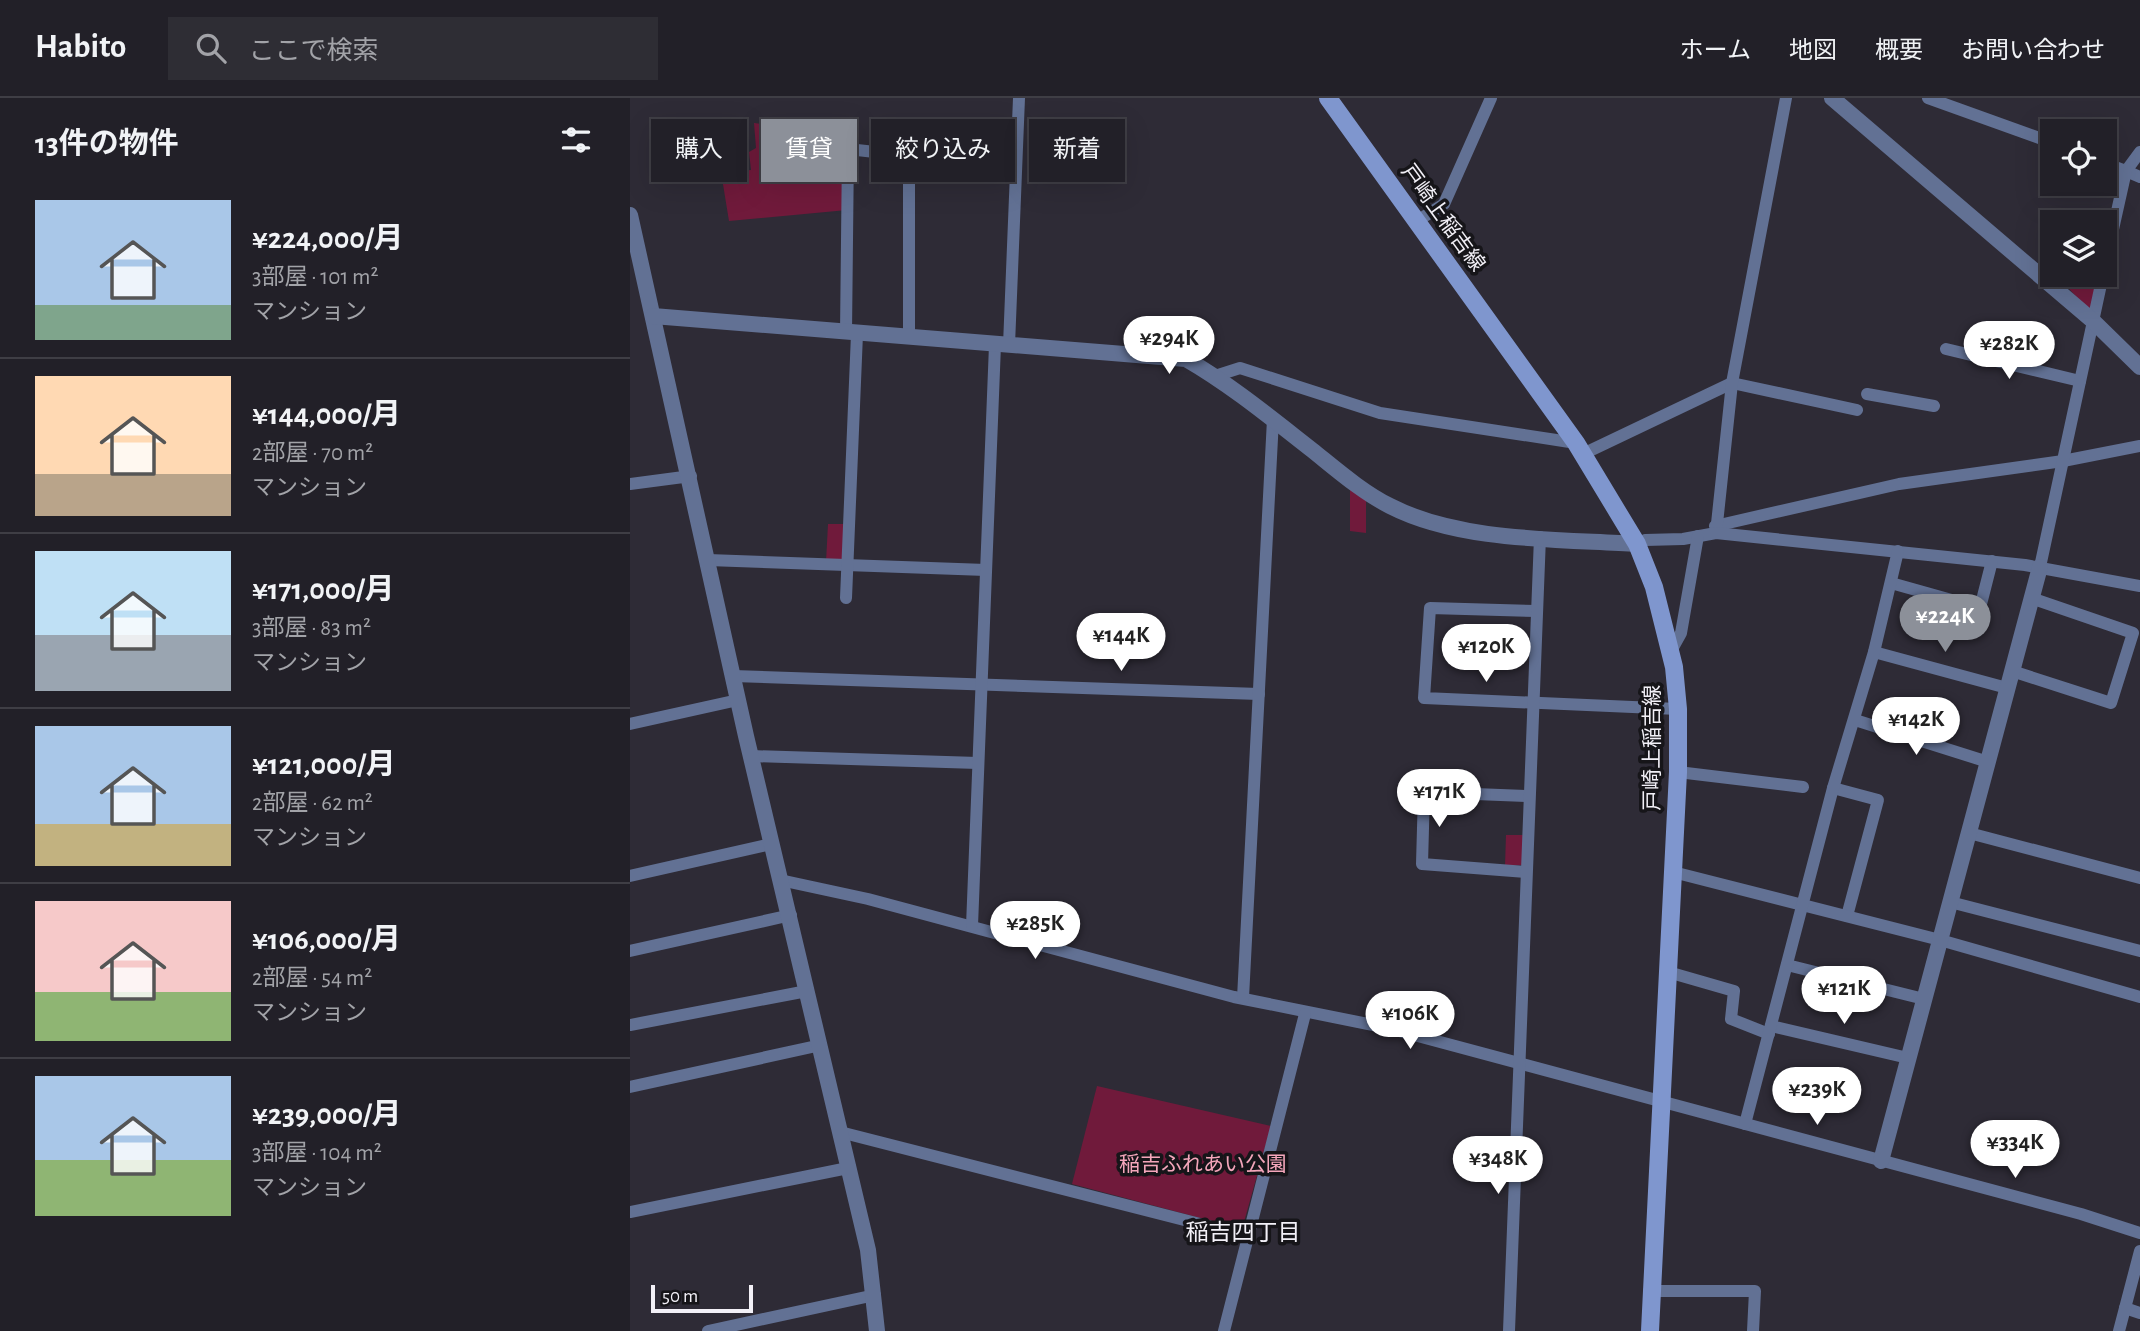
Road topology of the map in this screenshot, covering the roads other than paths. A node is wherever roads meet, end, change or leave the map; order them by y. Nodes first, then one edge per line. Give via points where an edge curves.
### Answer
1 (1019, 98) edge
2 (1328, 98) edge
3 (1491, 98) edge
4 (1786, 98) edge
5 (1832, 98) edge
6 (1928, 98) edge
7 (2040, 138) edge
8 (2140, 152) edge
9 (2117, 168) edge
10 (2126, 171) junction
11 (2140, 177) edge
12 (849, 182) edge
13 (909, 182) edge
14 (2117, 211) edge
15 (630, 215) edge
16 (1417, 221) junction
17 (633, 243) edge
18 (637, 282) edge
19 (2100, 287) edge
20 (653, 316) junction
21 (2093, 321) junction
22 (851, 333) junction
23 (909, 338) junction
24 (1002, 345) junction
25 (1946, 349) dead end
26 (2140, 367) edge
27 (1215, 376) junction
28 (2080, 381) junction
29 (1732, 383) junction
30 (1867, 394) dead end
31 (1934, 407) dead end
32 (1857, 410) dead end
33 (1273, 419) junction
34 (2140, 446) edge
35 (1580, 448) junction
36 (2063, 461) junction
37 (691, 476) junction
38 (630, 484) edge
39 (1715, 529) junction
40 (1698, 536) junction
41 (1540, 537) junction
42 (1637, 544) junction
43 (1898, 551) junction
44 (708, 561) junction
45 (1993, 561) junction
46 (847, 566) junction
47 (2040, 567) junction
48 (986, 570) junction
49 (1891, 583) junction
50 (2140, 586) edge
51 (846, 598) dead end
52 (2031, 598) junction
53 (1537, 611) junction
54 (1671, 651) junction
55 (1874, 652) junction
56 (2012, 671) junction
57 (733, 676) junction
58 (981, 686) junction
59 (2007, 688) junction
60 (1259, 694) junction
61 (738, 700) junction
62 (1534, 703) junction
63 (1678, 709) junction
64 (1855, 720) junction
65 (630, 724) edge
66 (751, 756) junction
67 (1988, 762) junction
68 (978, 763) junction
69 (1678, 772) junction
70 (1802, 787) dead end
71 (1833, 789) junction
72 (1529, 796) junction
73 (1969, 833) junction
74 (771, 844) junction
75 (1526, 872) junction
76 (1673, 872) junction
77 (630, 876) edge
78 (2140, 878) edge
79 (780, 880) junction
80 (1950, 902) junction
81 (1803, 904) junction
82 (790, 915) junction
83 (1847, 916) junction
84 (972, 926) junction
85 (1940, 940) junction
86 (630, 951) edge
87 (2140, 951) edge
88 (1787, 965) junction
89 (1668, 972) junction
90 (807, 991) junction
91 (2140, 997) edge
92 (1243, 998) junction
93 (1924, 999) junction
94 (1305, 1014) junction
95 (630, 1025) edge
96 (1770, 1030) junction
97 (821, 1045) junction
98 (1908, 1058) junction
99 (1520, 1063) junction
100 (630, 1087) edge
101 (1661, 1102) junction
102 (1745, 1124) junction
103 (839, 1132) junction
104 (1881, 1161) junction
105 (848, 1168) junction
106 (630, 1212) edge
107 (2140, 1233) edge
108 (1247, 1236) junction
109 (2140, 1251) edge
110 (1649, 1291) junction
111 (875, 1294) junction
112 (2125, 1308) junction
113 (2140, 1313) edge
114 (708, 1331) edge
115 (877, 1331) edge
116 (1224, 1331) edge
117 (1509, 1331) edge
118 (1650, 1331) edge
119 (1754, 1331) edge
120 (2119, 1331) edge

1 - 24 street
2 - 16 main road, 戸崎上稲吉線
3 - 16 street via 1444,205
4 - 29 street
5 - 21 street
6 - 7 street
8 - 10 street
9 - 10 street
10 - 11 street
10 - 14 street
12 - 22 street
13 - 23 street
15 - 17 street
16 - 35 main road, 戸崎上稲吉線
17 - 18 street
18 - 20 street
19 - 21 street
20 - 22 street
20 - 37 street
21 - 26 street
21 - 28 street
22 - 23 street
22 - 46 street
23 - 24 street
24 - 27 street via 1186,359
24 - 48 street
25 - 28 street
27 - 33 street
27 - 35 street via 1240,368 1380,413
28 - 36 street
29 - 32 street
29 - 35 street
29 - 39 street
30 - 31 street
33 - 41 street via 1389,506 1456,528
33 - 60 street
34 - 36 street
35 - 42 main road, 戸崎上稲吉線
36 - 39 street via 1899,484
36 - 47 street
37 - 38 street
37 - 44 street
39 - 40 street
39 - 43 street
40 - 42 street
40 - 54 street via 1681,633
41 - 42 street
41 - 53 street
42 - 54 main road, 戸崎上稲吉線
43 - 45 street
43 - 49 street
44 - 46 street
44 - 57 street
45 - 47 street
45 - 49 street via 1980,608
46 - 48 street
46 - 51 street
47 - 50 street
47 - 52 street
48 - 58 street
49 - 55 street
52 - 56 street
52 - 56 street via 2133,633 2111,703
53 - 62 street
53 - 62 street via 1430,608 1424,698
54 - 63 main road, 戸崎上稲吉線
55 - 59 street
55 - 64 street
56 - 59 street
57 - 58 street
57 - 61 street
58 - 60 street
58 - 68 street
59 - 67 street
60 - 92 street
61 - 65 street
61 - 66 street
62 - 63 street
62 - 72 street
63 - 69 main road, 戸崎上稲吉線
64 - 67 street
64 - 71 street
66 - 68 street
66 - 74 street
67 - 73 street
68 - 84 street
69 - 70 street
69 - 76 main road, 戸崎上稲吉線
71 - 81 street
71 - 83 street via 1878,800
72 - 75 street
72 - 75 street via 1424,792 1422,864
73 - 78 street
73 - 80 street
74 - 77 street
74 - 79 street
75 - 99 street
76 - 81 street
76 - 89 main road, 戸崎上稲吉線
79 - 82 street
79 - 84 street
80 - 85 street
80 - 87 street
81 - 83 street
81 - 88 street
82 - 86 street
82 - 90 street
83 - 85 street
84 - 92 street
85 - 91 street
85 - 93 street
88 - 93 street
88 - 96 street
89 - 96 street via 1734,991 1731,1019
89 - 101 main road, 戸崎上稲吉線
90 - 95 street
90 - 97 street
92 - 94 street
93 - 98 street
94 - 99 street via 1388,1028
94 - 108 street
96 - 98 street
96 - 102 street
97 - 100 street
97 - 103 street
98 - 104 street
99 - 101 street
99 - 117 street
101 - 102 street
101 - 110 main road, 戸崎上稲吉線
102 - 104 street
103 - 105 street
103 - 108 street
104 - 107 street
105 - 106 street
105 - 111 street
108 - 116 street
109 - 112 street
110 - 118 main road, 戸崎上稲吉線
110 - 119 street via 1755,1291
111 - 114 street
111 - 115 street
112 - 113 street
112 - 120 street

